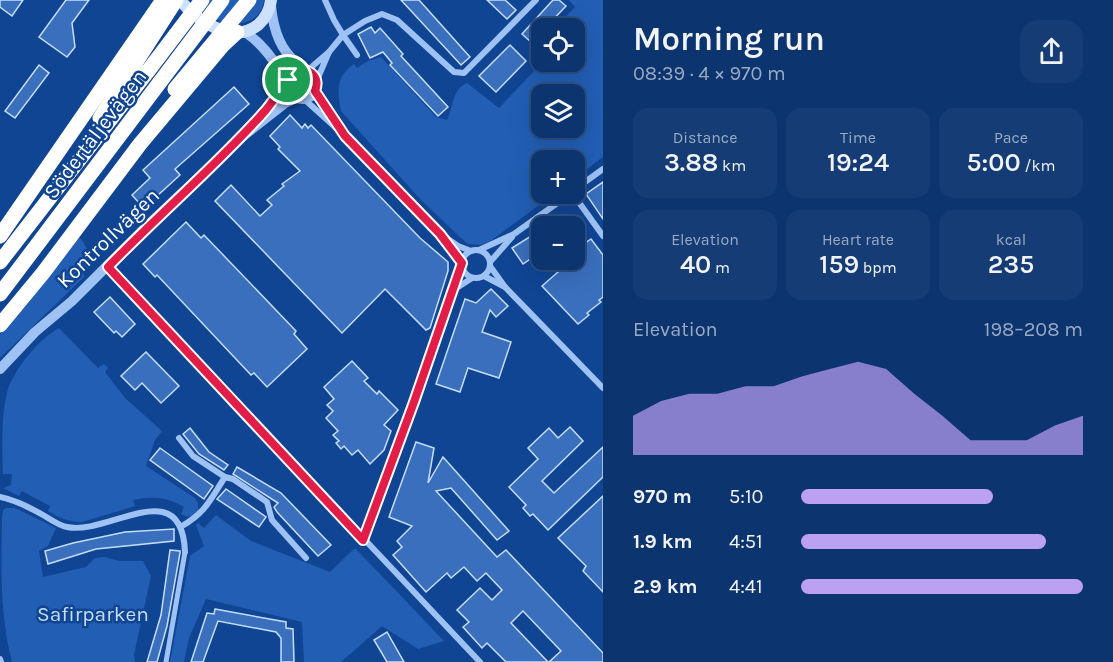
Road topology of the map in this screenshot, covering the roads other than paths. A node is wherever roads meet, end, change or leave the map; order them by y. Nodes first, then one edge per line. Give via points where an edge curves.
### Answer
1 (163, 0) edge
2 (178, 0) edge
3 (202, 0) edge
4 (222, 0) edge
5 (249, 0) edge
6 (325, 0) edge
7 (532, 1) edge
8 (271, 3) edge
9 (241, 32) junction
10 (344, 35) junction
11 (330, 52) junction
12 (357, 55) dead end
13 (141, 68) junction
14 (307, 70) junction
15 (287, 82) junction
16 (316, 86) junction
17 (300, 99) junction
18 (243, 136) junction
19 (345, 136) junction
20 (603, 169) edge
21 (585, 182) edge
22 (555, 204) edge
23 (580, 204) edge
24 (440, 234) junction
25 (514, 234) junction
26 (0, 236) edge
27 (603, 236) edge
28 (471, 250) junction
29 (479, 250) junction
30 (0, 262) edge
31 (490, 264) junction
32 (462, 265) junction
33 (108, 267) junction
34 (484, 276) junction
35 (472, 278) junction
36 (505, 287) junction
37 (451, 292) junction
38 (0, 294) edge
39 (0, 314) edge
40 (0, 325) edge
41 (0, 369) edge
42 (603, 388) edge
43 (179, 438) dead end
44 (225, 477) junction
45 (0, 497) edge
46 (182, 526) junction
47 (363, 540) junction
48 (185, 552) joint
49 (306, 558) dead end
50 (166, 662) edge
51 (480, 662) edge

1 - 26 highway
2 - 9 main road via 213,27
2 - 13 highway
3 - 13 highway, Södertäljevägen, bridge
4 - 38 highway, Södertäljevägen, bridge
5 - 39 highway, bridge via 103,177
6 - 10 street
7 - 10 street via 464,73 454,72 398,20 382,14
8 - 9 main road via 261,22
8 - 14 street via 278,38 293,60
9 - 15 street via 272,56
9 - 40 highway via 223,45 140,144
10 - 11 street
10 - 12 street
11 - 14 street
11 - 16 street
13 - 30 highway, Södertäljevägen
14 - 15 street via 294,71
14 - 16 street via 314,74
15 - 17 street via 290,93
15 - 18 street, Kontrollvägen
16 - 17 street via 313,95
16 - 19 street
17 - 18 street, Kontrollvägen via 285,103
17 - 19 street
18 - 33 street, Kontrollvägen
19 - 24 street
20 - 21 street
22 - 25 street
23 - 27 street
24 - 28 street
24 - 32 street
25 - 29 street
25 - 31 street
28 - 29 street
28 - 32 street via 464,255
29 - 31 street via 487,254
31 - 34 street
31 - 36 street
32 - 35 street via 465,274
32 - 37 street
33 - 41 street, Kontrollvägen
33 - 47 street
34 - 35 street
34 - 36 street
35 - 37 street
36 - 42 street
37 - 47 street
43 - 44 street via 193,456
44 - 46 street via 206,508
44 - 49 street via 267,502 272,520
45 - 46 street via 65,527 80,529 159,511 174,517
46 - 48 street
47 - 51 street
48 - 50 street

